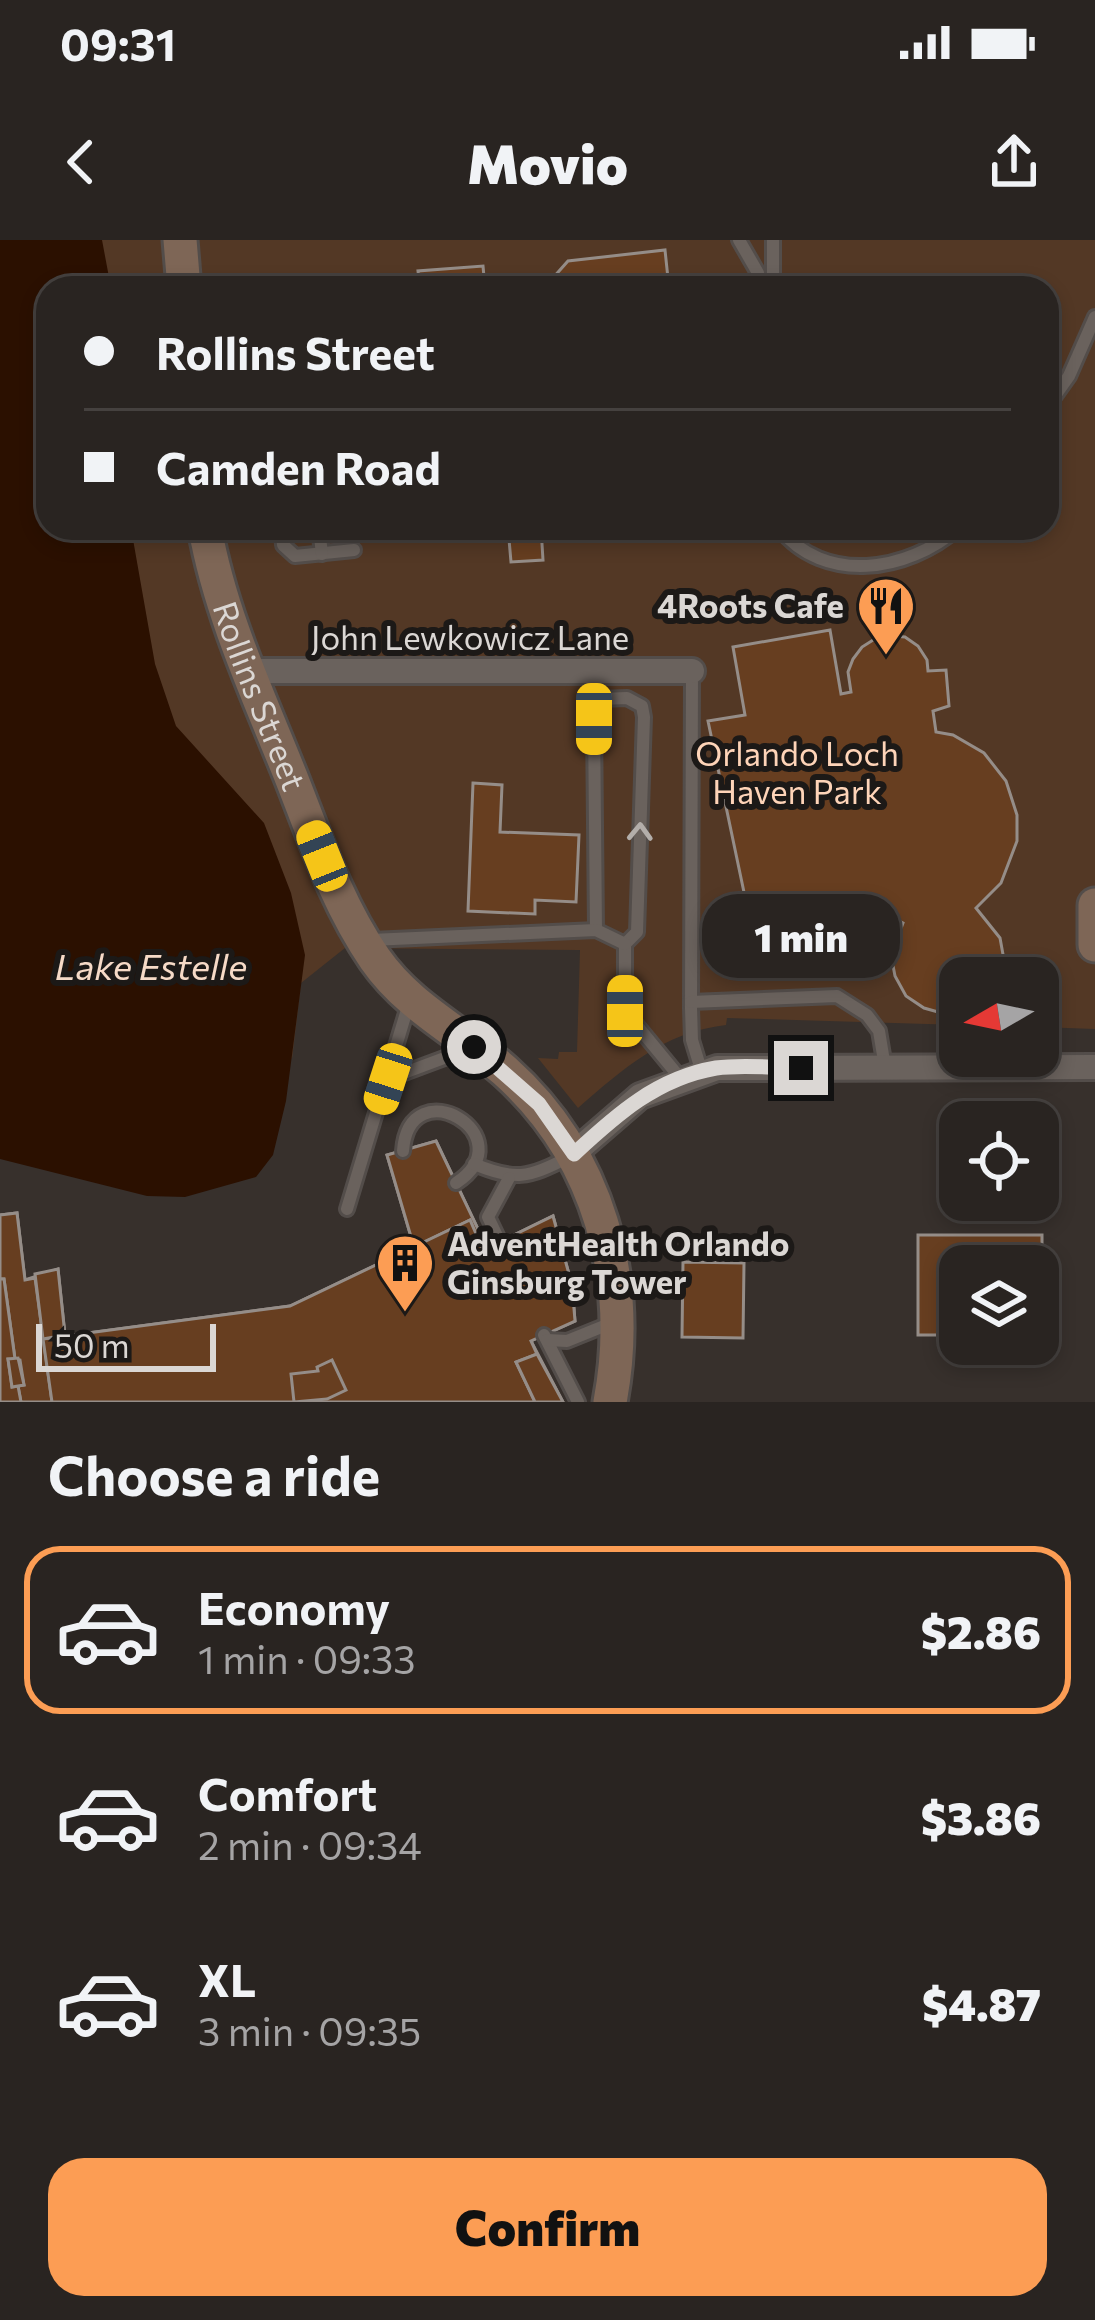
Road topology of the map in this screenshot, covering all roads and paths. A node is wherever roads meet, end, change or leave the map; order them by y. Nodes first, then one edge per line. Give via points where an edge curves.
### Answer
1 (180, 240) edge
2 (740, 240) edge
3 (772, 240) edge
4 (183, 276) edge
5 (759, 276) edge
6 (773, 276) edge
7 (1095, 317) edge
8 (1088, 354) edge
9 (1059, 391) edge
10 (207, 540) edge
11 (285, 540) edge
12 (321, 540) edge
13 (793, 540) edge
14 (942, 540) edge
15 (354, 550) dead end
16 (322, 554) junction
17 (692, 670) joint
18 (248, 671) junction
19 (1095, 905) edge
20 (596, 930) junction
21 (363, 940) junction
22 (625, 944) junction
23 (1095, 945) edge
24 (410, 1000) junction
25 (691, 1002) junction
26 (474, 1047) junction
27 (1095, 1067) edge
28 (886, 1068) junction
29 (692, 1076) junction
30 (388, 1079) junction
31 (403, 1150) dead end
32 (574, 1154) junction
33 (474, 1164) junction
34 (509, 1178) junction
35 (456, 1183) dead end
36 (347, 1209) dead end
37 (500, 1242) dead end
38 (619, 1320) junction
39 (578, 1402) edge
40 (610, 1402) edge

1 - 4 street
2 - 5 lane
3 - 6 lane
7 - 8 lane
8 - 9 lane
10 - 18 street, Rollins Street
11 - 16 lane via 295,556
12 - 16 lane
13 - 14 lane via 809,554 865,568 903,561
15 - 16 lane
17 - 18 street, John Lewkowicz Lane
17 - 25 lane
18 - 21 street, Rollins Street
19 - 23 street
20 - 21 lane
20 - 22 lane
22 -> 20 lane via 637,932 644,717 627,698 601,699 594,719
21 - 24 street, Rollins Street
22 - 29 lane via 625,1011
24 - 26 street, Rollins Street
24 - 30 lane
25 - 28 lane via 837,995 879,1030
25 - 29 lane
26 - 30 lane
26 - 32 street, Rollins Street via 539,1104
27 - 28 street
28 - 29 street via 717,1068
29 - 32 street via 640,1096
30 - 36 lane
31 - 33 lane via 416,1120 451,1112 476,1137
32 - 34 lane
32 - 38 street, Rollins Street via 596,1200
33 - 34 lane
33 - 35 lane
34 - 37 lane via 488,1217
38 - 39 lane via 567,1340 545,1337
38 - 40 street, Rollins Street

